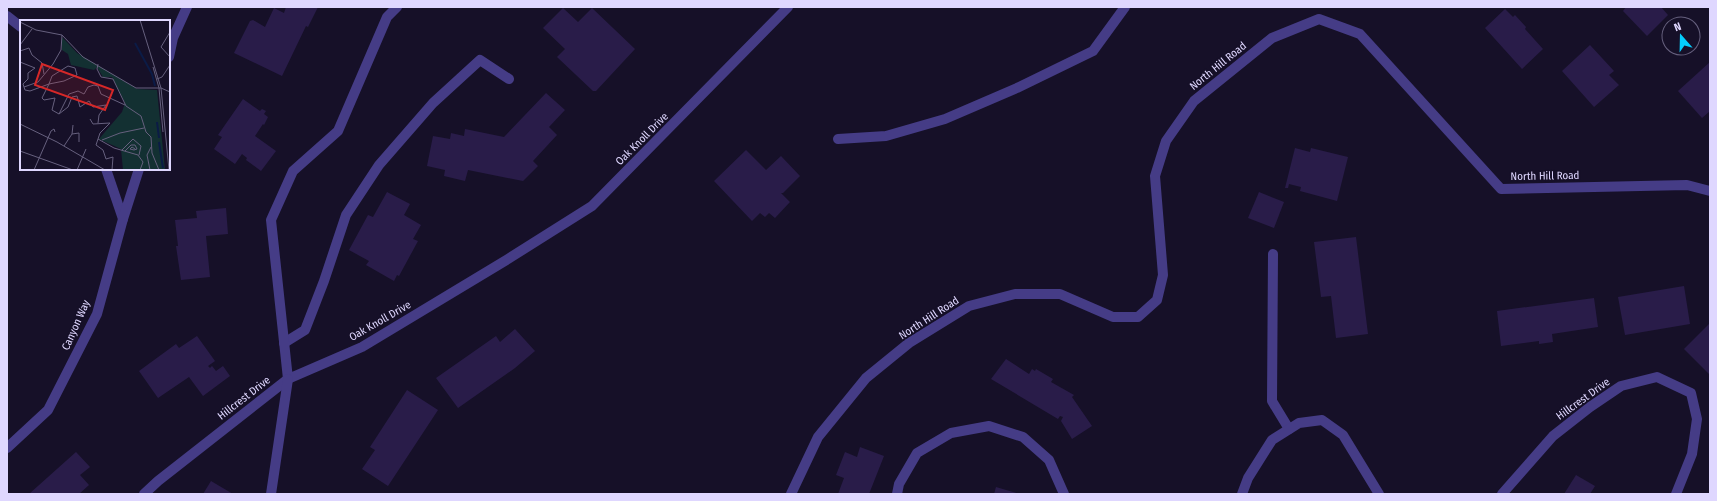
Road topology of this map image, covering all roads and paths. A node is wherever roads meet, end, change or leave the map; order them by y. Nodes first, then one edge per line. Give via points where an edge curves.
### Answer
1 (187, 7) edge
2 (397, 7) edge
3 (788, 7) edge
4 (1125, 7) edge
5 (7, 16) edge
6 (20, 27) edge
7 (170, 52) edge
8 (509, 79) dead end
9 (838, 139) dead end
10 (106, 170) edge
11 (139, 170) edge
12 (1710, 191) edge
13 (123, 219) junction
14 (1274, 254) dead end
15 (284, 343) junction
16 (288, 379) junction
17 (1288, 429) junction
18 (7, 448) edge
19 (144, 494) edge
20 (271, 494) edge
21 (791, 494) edge
22 (897, 494) edge
23 (1064, 494) edge
24 (1242, 494) edge
25 (1379, 494) edge
26 (1502, 494) edge
27 (1676, 494) edge

1 - 7 street via 173,38
2 - 15 street via 387,17 338,131 293,171 271,220
3 - 16 street, Oak Knoll Drive via 592,206 362,347
4 - 9 street via 1093,51 1017,88 945,119 886,136
5 - 6 street
8 - 15 street via 480,60 433,103 379,165 346,215 305,330
10 - 13 street
11 - 13 street, Canyon Way
12 - 21 street, North Hill Road via 1687,185 1501,189 1360,34 1319,19 1272,38 1194,101 1166,141 1155,176 1163,275 1156,300 1138,317 1113,317 1060,294 1015,294 969,306 909,343 866,378 818,437
13 - 18 street, Canyon Way via 97,314 48,410
14 - 17 street via 1272,401
15 - 16 street
16 - 19 street, Hillcrest Drive
16 - 20 street, Hillcrest Drive
17 - 24 street via 1272,440 1248,478
17 - 25 street via 1299,423 1322,420 1343,435
22 - 23 street via 899,484 917,453 951,433 989,426 1023,437 1049,460
26 - 27 street, Hillcrest Drive via 1554,436 1590,407 1621,386 1657,377 1691,393 1697,419 1692,454

